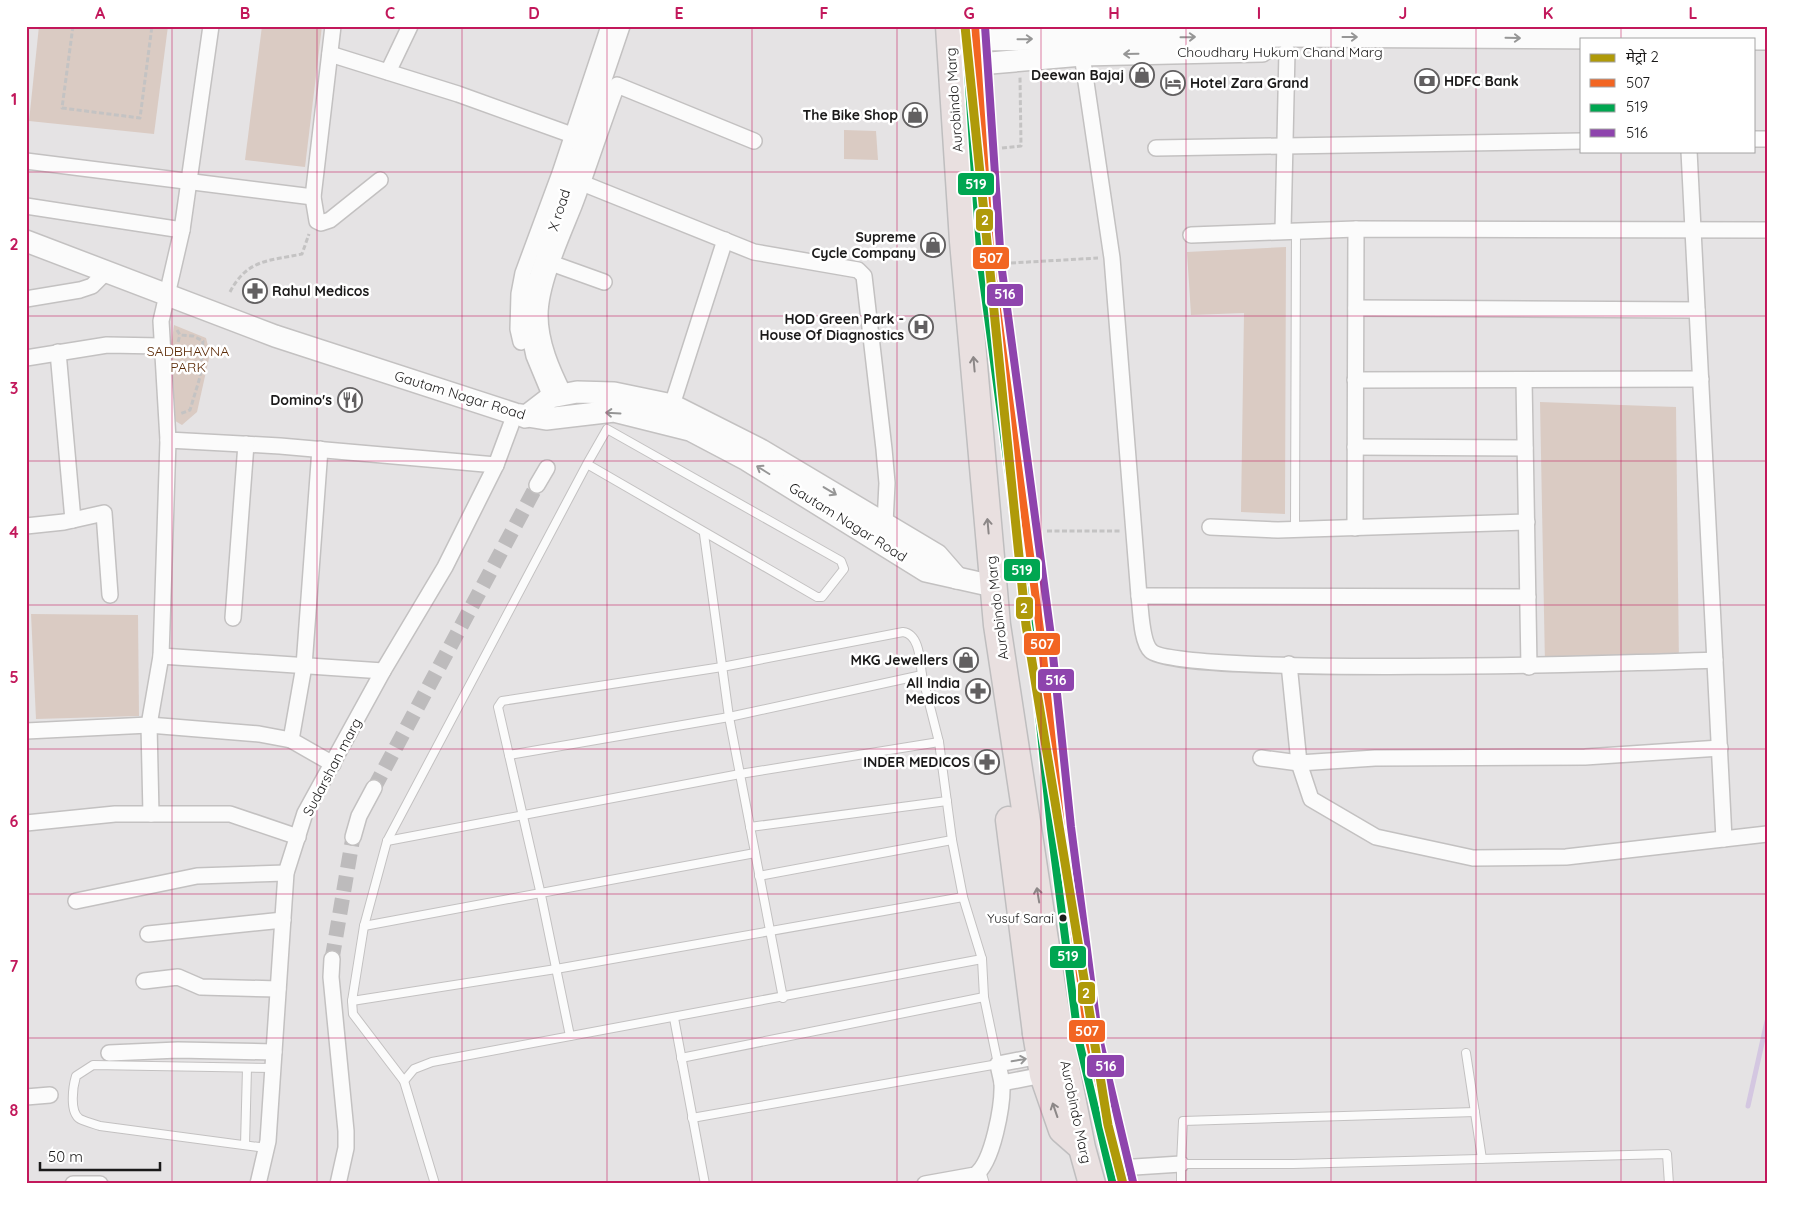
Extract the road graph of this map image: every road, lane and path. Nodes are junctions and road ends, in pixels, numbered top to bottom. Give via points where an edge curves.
1 (73, 26) edge
2 (152, 26) edge
3 (211, 26) edge
4 (333, 26) edge
5 (410, 26) edge
6 (622, 26) edge
7 (949, 26) edge
8 (603, 28) edge
9 (1431, 32) edge
10 (1683, 38) edge
11 (977, 44) edge
12 (1287, 51) junction
13 (1580, 53) edge
14 (330, 54) junction
15 (1082, 55) junction
16 (1020, 59) junction
17 (388, 72) junction
18 (572, 135) junction
19 (1580, 140) edge
20 (754, 141) dead end
21 (1285, 147) junction
22 (1156, 148) dead end
23 (984, 149) junction
24 (1689, 152) edge
25 (26, 160) edge
26 (380, 180) dead end
27 (188, 181) junction
28 (582, 183) junction
29 (314, 197) junction
30 (26, 206) edge
31 (315, 217) junction
32 (1356, 229) junction
33 (182, 230) junction
34 (1289, 230) junction
35 (1767, 230) edge
36 (1693, 231) junction
37 (1191, 235) dead end
38 (726, 240) junction
39 (26, 241) edge
40 (1112, 258) junction
41 (551, 263) junction
42 (991, 264) junction
43 (106, 272) junction
44 (604, 282) dead end
45 (230, 292) dead end
46 (166, 294) junction
47 (26, 299) edge
48 (1356, 308) junction
49 (1697, 310) junction
50 (174, 325) dead end
51 (180, 334) junction
52 (168, 348) junction
53 (58, 352) junction
54 (26, 358) edge
55 (542, 377) junction
56 (1701, 379) junction
57 (1356, 380) junction
58 (1524, 380) junction
59 (557, 395) junction
60 (672, 405) junction
61 (177, 413) dead end
62 (520, 416) junction
63 (168, 440) junction
64 (246, 444) junction
65 (1355, 447) junction
66 (1525, 448) junction
67 (320, 449) junction
68 (587, 464) junction
69 (496, 465) junction
70 (547, 468) dead end
71 (537, 485) tunnel mouth
72 (72, 520) junction
73 (1527, 522) junction
74 (885, 524) junction
75 (26, 526) edge
76 (1210, 527) dead end
77 (1355, 528) junction
78 (1295, 529) junction
79 (1134, 530) junction
80 (1027, 532) junction
81 (704, 534) junction
82 (957, 578) junction
83 (993, 586) junction
84 (110, 595) dead end
85 (1139, 596) junction
86 (1528, 597) junction
87 (233, 618) dead end
88 (1000, 641) junction
89 (161, 656) junction
90 (1715, 660) junction
91 (1289, 664) junction
92 (304, 666) junction
93 (722, 667) junction
94 (1529, 667) junction
95 (384, 671) junction
96 (922, 675) junction
97 (728, 717) junction
98 (149, 725) junction
99 (26, 731) edge
100 (291, 740) junction
101 (940, 742) junction
102 (1720, 748) junction
103 (509, 755) junction
104 (1261, 758) dead end
105 (1299, 763) junction
106 (333, 764) junction
107 (740, 774) junction
108 (374, 788) tunnel mouth
109 (947, 800) junction
110 (151, 814) junction
111 (523, 814) junction
112 (26, 823) edge
113 (750, 827) junction
114 (1767, 834) edge
115 (298, 837) junction
116 (353, 837) tunnel mouth
117 (1724, 839) junction
118 (952, 840) junction
119 (387, 841) junction
120 (755, 853) junction
121 (286, 873) junction
122 (760, 876) junction
123 (541, 894) junction
124 (963, 897) junction
125 (76, 901) dead end
126 (283, 920) junction
127 (364, 926) junction
128 (770, 930) junction
129 (148, 934) dead end
130 (332, 959) tunnel mouth
131 (982, 959) junction
132 (556, 969) junction
133 (144, 981) dead end
134 (278, 989) junction
135 (1054, 995) junction
136 (984, 997) junction
137 (783, 998) junction
138 (352, 1001) junction
139 (674, 1018) junction
140 (570, 1036) junction
141 (109, 1052) dead end
142 (1466, 1053) dead end
143 (1040, 1055) junction
144 (681, 1058) junction
145 (273, 1060) junction
146 (998, 1064) junction
147 (247, 1068) junction
148 (404, 1081) junction
149 (1002, 1083) junction
150 (50, 1094) dead end
151 (26, 1097) edge
152 (1475, 1112) junction
153 (692, 1118) junction
154 (245, 1145) junction
155 (266, 1148) junction
156 (1082, 1148) junction
157 (1482, 1159) junction
158 (1181, 1164) junction
159 (1121, 1176) edge
160 (983, 1177) edge
161 (74, 1184) edge
162 (100, 1184) edge
163 (258, 1184) edge
164 (338, 1184) edge
165 (435, 1184) edge
166 (705, 1184) edge
167 (925, 1184) edge
168 (1092, 1184) edge
169 (1181, 1184) edge
170 (1668, 1184) edge

1 - 2 path via 62,108 140,118
3 - 27 street
4 - 14 street
5 - 17 street
6 - 55 street, X road via 534,286 528,328
83 -> 7 highway, Aurobindo Marg via 963,241
8 - 18 street
9 -> 10 street, Choudhary Hukum Chand Marg
11 -> 9 street, Choudhary Hukum Chand Marg
11 - 16 street, Choudhary Hukum Chand Marg
11 - 23 highway, Aurobindo Marg
12 - 13 street, Choudhary Hukum Chand Marg
12 -> 15 street, Choudhary Hukum Chand Marg
12 - 21 street
14 - 17 street
14 - 29 street
15 - 16 street, Choudhary Hukum Chand Marg
15 - 40 street
16 - 23 path via 1021,146
17 - 18 street
18 - 55 street via 528,255 518,294 518,329 524,353
19 - 21 street
20 - 28 street via 617,84
21 - 22 street
21 - 34 street
23 - 42 highway, Aurobindo Marg
24 - 36 street
25 - 27 street
26 - 31 street via 325,223 321,224
27 - 29 street
27 - 33 street
28 - 38 street
28 - 41 street
29 - 31 street
30 - 33 street
31 - 45 path via 302,254 257,264 238,277
32 - 34 street
32 - 36 street
32 - 48 street
33 - 46 street
34 - 37 street
34 - 78 lane
35 - 36 street
36 - 49 street
38 - 60 street
38 - 74 street via 754,252 858,270 864,276 887,483
39 - 43 street, Gautam Nagar Road
40 - 42 path
40 - 79 street
41 - 44 street
41 - 59 street via 540,312 541,330
42 - 80 highway, Aurobindo Marg
43 - 46 street, Gautam Nagar Road
43 - 47 street via 92,286
46 - 52 street via 161,321
46 - 62 street, Gautam Nagar Road via 275,336
48 - 49 street
48 - 57 street
49 - 56 street
50 - 51 path
51 - 52 path
51 - 61 path via 203,342 200,377 190,410
52 - 53 street via 107,345
52 - 63 street
53 - 54 street
53 - 72 street
55 - 59 street, X road
56 - 58 street
56 - 90 street
57 - 58 street
57 - 65 street
58 - 66 street
59 - 60 street via 614,393
59 - 62 street
60 -> 74 street via 761,450
62 - 69 street, Sudarshan marg
82 -> 62 street, Gautam Nagar Road via 926,570 747,460 690,430 614,411 546,419
63 - 64 street
63 - 89 street
64 - 67 street
64 - 87 street
65 - 66 street
65 - 77 street
66 - 73 street
67 - 69 street
67 - 92 street
68 - 81 lane
68 - 81 lane via 607,429 841,561 844,569 819,597
68 - 119 lane
69 - 95 street, Sudarshan marg via 445,567
70 - 71 street
72 - 75 street
72 - 84 street via 104,514
73 - 77 street
73 - 86 street
74 - 82 street via 937,555
76 - 78 street
77 - 78 street
79 - 80 path
79 - 85 street
80 - 159 highway, Aurobindo Marg via 1088,1036
81 - 93 lane
82 - 83 street, Gautam Nagar Road
83 - 88 highway, Aurobindo Marg
85 - 86 street
85 - 91 street via 1145,641 1160,657 1202,662
86 - 94 street
135 -> 88 highway, Aurobindo Marg
88 - 143 highway via 990,684
89 - 92 street
89 - 98 street
90 - 94 street
90 - 102 street
91 - 94 street
91 - 105 street
92 - 95 street
92 - 100 street
93 - 96 lane via 908,632 915,639
93 - 97 lane
93 - 103 lane via 504,700 498,707
95 - 106 street, Sudarshan marg
96 - 97 lane
96 - 101 lane
97 - 103 lane
97 - 107 lane
98 - 99 street
98 - 100 street via 259,734
98 - 110 street
100 - 106 street
101 - 107 lane
101 - 109 lane
102 - 105 street via 1585,757 1375,758
102 - 117 street
103 - 111 lane
104 - 105 street
105 - 117 street via 1311,799 1376,837 1473,858 1566,858
106 - 115 street, Sudarshan marg via 306,813
107 - 111 lane
107 - 113 lane
108 - 116 street via 359,816
109 - 113 lane
109 - 118 lane
110 - 112 street via 115,814
110 - 115 street via 230,814
111 - 119 lane
111 - 123 lane
113 - 120 lane
114 - 117 street
115 - 121 street, Sudarshan marg
118 - 122 lane
118 - 124 lane
119 - 127 lane
120 - 122 lane
120 - 123 lane
121 - 125 street via 197,876
121 - 126 street, Sudarshan marg
122 - 128 lane
123 - 127 lane
123 - 132 lane
124 - 128 lane
124 - 131 lane
126 - 129 street
126 - 134 street, Sudarshan marg
127 - 138 lane
128 - 132 lane
128 - 137 lane
130 - 164 street via 346,1131 346,1148
131 - 136 lane
131 - 137 lane
132 - 138 lane
132 - 140 lane
133 - 134 street via 178,978 201,987
134 - 145 street, Sudarshan marg
135 - 143 highway
135 - 156 highway, Aurobindo Marg
136 - 144 lane
136 - 146 lane
137 - 139 lane
138 - 148 lane via 357,1021
139 - 140 lane
139 - 144 lane
140 - 148 lane via 432,1062 414,1069
141 - 145 street via 178,1050
142 - 152 lane
146 -> 143 street
143 - 149 street
156 -> 143 highway via 1062,1130
144 - 153 lane
145 - 147 lane
145 - 155 street, Sudarshan marg
146 - 149 street
146 - 153 lane
147 - 154 lane
147 - 154 lane via 93,1065 76,1076 74,1083 74,1111 79,1118 100,1126
148 - 165 lane
149 - 160 street
150 - 151 street
152 - 157 lane
152 - 158 lane via 1183,1121
153 - 166 lane
154 - 155 lane
155 - 163 street, Sudarshan marg
156 - 168 highway, Aurobindo Marg
157 - 158 lane
157 - 170 lane via 1667,1154
158 - 159 street
158 - 169 lane
160 - 167 street via 975,1175
161 - 162 street

